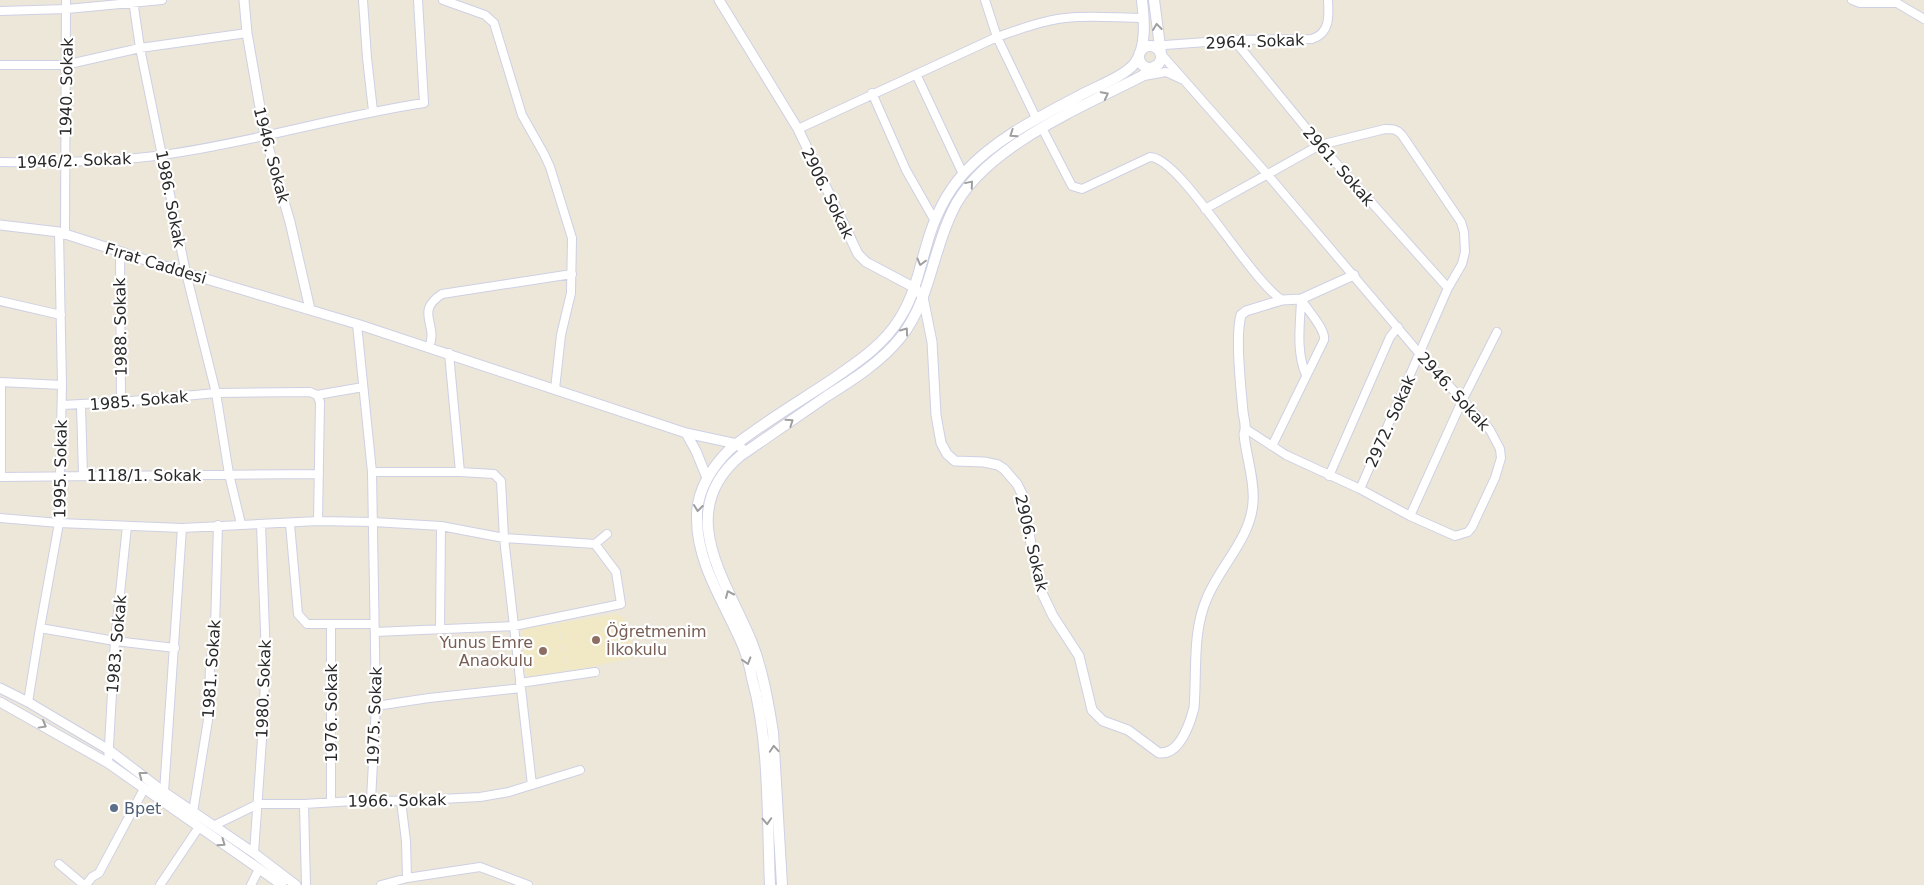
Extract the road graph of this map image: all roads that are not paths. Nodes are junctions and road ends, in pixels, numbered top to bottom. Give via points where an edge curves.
1 (38, 0) edge
2 (162, 0) edge
3 (244, 0) edge
4 (363, 0) edge
5 (418, 0) edge
6 (443, 0) edge
7 (719, 0) edge
8 (986, 0) edge
9 (1142, 0) edge
10 (1154, 0) edge
11 (1328, 0) edge
12 (1852, 0) edge
13 (134, 1) edge
14 (67, 4) edge
15 (40, 10) junction
16 (0, 11) edge
17 (1144, 18) junction
18 (1924, 19) edge
19 (246, 33) junction
20 (997, 37) junction
21 (1234, 40) junction
22 (140, 48) junction
23 (1157, 48) junction
24 (1141, 52) junction
25 (0, 65) edge
26 (65, 65) junction
27 (1155, 66) junction
28 (1166, 72) junction
29 (916, 74) junction
30 (1142, 76) junction
31 (1183, 80) junction
32 (872, 93) junction
33 (373, 111) junction
34 (1036, 118) junction
35 (1042, 128) junction
36 (798, 129) junction
37 (265, 136) junction
38 (1320, 145) junction
39 (163, 155) junction
40 (0, 162) edge
41 (65, 163) junction
42 (963, 174) junction
43 (1268, 174) junction
44 (1205, 209) junction
45 (935, 221) junction
46 (0, 225) edge
47 (62, 234) junction
48 (120, 252) junction
49 (186, 273) junction
50 (572, 274) junction
51 (1354, 275) junction
52 (914, 288) junction
53 (1448, 288) junction
54 (924, 297) junction
55 (1301, 299) junction
56 (1282, 300) junction
57 (0, 301) edge
58 (310, 309) junction
59 (60, 315) junction
60 (357, 324) junction
61 (1398, 327) junction
62 (1497, 332) dead end
63 (429, 347) junction
64 (448, 353) junction
65 (1419, 353) junction
66 (1306, 375) junction
67 (0, 382) edge
68 (62, 385) junction
69 (363, 387) junction
70 (555, 389) junction
71 (216, 393) junction
72 (317, 395) junction
73 (1462, 400) junction
74 (121, 402) junction
75 (62, 405) junction
76 (81, 405) junction
77 (1246, 429) junction
78 (686, 433) junction
79 (740, 442) junction
80 (1272, 446) junction
81 (748, 451) junction
82 (372, 472) junction
83 (460, 472) junction
84 (229, 474) junction
85 (319, 474) junction
86 (60, 475) junction
87 (82, 475) junction
88 (1330, 476) junction
89 (0, 477) edge
90 (707, 478) junction
91 (1360, 489) junction
92 (1410, 516) junction
93 (0, 518) edge
94 (318, 521) junction
95 (372, 522) junction
96 (59, 523) junction
97 (241, 524) junction
98 (290, 524) junction
99 (218, 525) junction
100 (261, 525) junction
101 (128, 526) junction
102 (440, 526) junction
103 (182, 528) junction
104 (607, 534) dead end
105 (504, 538) junction
106 (595, 544) junction
107 (331, 624) junction
108 (514, 626) junction
109 (40, 628) junction
110 (375, 628) junction
111 (440, 629) junction
112 (115, 641) junction
113 (175, 648) junction
114 (595, 672) dead end
115 (520, 686) junction
116 (0, 688) edge
117 (0, 702) edge
118 (28, 702) junction
119 (376, 706) junction
120 (109, 750) junction
121 (108, 763) junction
122 (580, 770) dead end
123 (532, 785) junction
124 (144, 789) junction
125 (164, 792) junction
126 (371, 800) junction
127 (401, 801) junction
128 (331, 802) junction
129 (258, 804) junction
130 (304, 804) junction
131 (193, 812) junction
132 (215, 825) junction
133 (199, 827) junction
134 (254, 853) junction
135 (59, 864) dead end
136 (259, 868) junction
137 (408, 878) junction
138 (85, 885) edge
139 (160, 885) edge
140 (251, 885) edge
141 (282, 885) edge
142 (296, 885) edge
143 (306, 885) edge
144 (381, 885) edge
145 (528, 885) edge
146 (770, 885) edge
147 (782, 885) edge

1 - 15 street
2 - 13 street
3 - 19 street, 1946. Sokak
4 - 33 street
5 - 33 street, 1946/2. Sokak via 424,103
6 - 50 street via 485,15 495,26 522,115 544,154 569,224 573,246
7 - 36 street, 2906. Sokak
8 - 20 street
9 - 17 main road
23 -> 10 main road
11 - 21 street, 2964. Sokak via 1328,27 1317,37
12 - 18 street via 1898,3
13 - 14 street
13 - 22 street, 1986. Sokak
14 - 15 street
14 - 26 street, 1940. Sokak
15 - 16 street
17 - 20 street via 1066,18 1033,24
17 - 24 main road
19 - 22 street
19 - 37 street, 1946. Sokak
20 - 29 street
20 - 34 street
21 - 23 street, 2964. Sokak
21 - 38 street, 2961. Sokak
22 - 26 street
22 - 39 street, 1986. Sokak
23 - 24 main road via 1145,48
23 - 27 main road via 1160,61
23 - 31 street, 2946. Sokak
24 - 27 main road via 1142,63 1148,67
24 - 34 main road via 1134,63 1121,73
25 - 26 street
26 - 41 street, 1940. Sokak
27 - 28 street
27 - 30 main road
28 - 30 street
28 - 31 street
29 - 32 street
29 - 42 street
35 -> 30 main road
31 - 43 street, 2946. Sokak
32 - 36 street
32 - 45 street via 906,170
33 - 37 street, 1946/2. Sokak
34 -> 42 main road
35 - 44 street via 1074,187 1082,189 1145,158 1155,157 1164,162
54 -> 35 main road via 944,230 962,195 984,170
36 - 52 street, 2906. Sokak via 858,254 866,262
37 - 39 street, 1946/2. Sokak
37 - 58 street, 1946. Sokak via 290,222
38 - 43 street
38 - 53 street, 2961. Sokak
38 - 53 street, 2972. Sokak via 1385,129 1398,130 1461,222 1464,258
39 - 41 street, 1946/2. Sokak
39 - 49 street, 1986. Sokak
40 - 41 street, 1946/2. Sokak
41 - 47 street, 1940. Sokak
42 - 45 main road via 948,194
43 - 44 street
43 - 51 street, 2946. Sokak
44 - 56 street via 1261,280
45 -> 52 main road
46 - 47 street, Fırat Caddesi
47 - 48 street, Fırat Caddesi
47 - 59 street, 1995. Sokak
48 - 49 street, Fırat Caddesi
48 - 74 street, 1988. Sokak
49 - 58 street, Fırat Caddesi
49 - 71 street, 1986. Sokak
50 - 63 street via 442,294 428,308 433,338
50 - 70 street
51 - 55 street, 2906. Sokak
51 - 61 street, 2946. Sokak
52 - 54 street, 2906. Sokak
52 - 79 main road via 895,325 864,358
53 - 65 street, 2972. Sokak
54 - 77 street, 2906. Sokak via 932,342 939,438 944,451 958,462 998,465 1018,484 1024,498 1042,593 1079,656 1092,710 1103,721 1128,730 1159,753 1175,748 1192,717 1196,648 1204,606 1213,584 1246,529 1253,504
81 -> 54 main road via 872,366 901,336
55 - 56 street, 2906. Sokak
55 - 66 street via 1300,347
55 - 66 street via 1325,334
56 - 77 street, 2906. Sokak via 1241,315
57 - 59 street
58 - 60 street, Fırat Caddesi
59 - 68 street, 1995. Sokak
60 - 63 street, Fırat Caddesi
60 - 69 street, 1975. Sokak
61 - 65 street, 2946. Sokak
61 - 88 street via 1390,337
62 - 73 street
63 - 64 street, Fırat Caddesi
64 - 70 street, Fırat Caddesi
64 - 83 street
65 - 73 street, 2946. Sokak
65 - 91 street, 2972. Sokak
66 - 80 street
67 - 68 street
67 - 89 street
68 - 75 street, 1995. Sokak
69 - 72 street, 1985. Sokak
69 - 82 street, 1975. Sokak
70 - 78 street, Fırat Caddesi
71 - 72 street, 1985. Sokak via 310,392
71 - 74 street, 1985. Sokak
71 - 84 street, 1986. Sokak
72 - 85 street via 320,402
73 - 92 street
73 - 92 street, 2946. Sokak via 1496,439 1501,458 1495,478 1472,527 1462,535 1448,534
74 - 76 street, 1985. Sokak
75 - 76 street, 1985. Sokak
75 - 86 street, 1995. Sokak
76 - 87 street
77 - 80 street, 2946. Sokak
78 - 79 street, Fırat Caddesi
78 - 90 street
79 - 81 street
79 - 90 main road via 722,457
80 - 88 street, 2946. Sokak
147 -> 81 main road via 773,732 767,698 754,648 711,551 707,529 709,507 716,486 728,467
82 - 83 street
82 - 95 street, 1975. Sokak
83 - 105 street via 494,474 501,481
84 - 85 street, 1118/1. Sokak
84 - 87 street, 1118/1. Sokak
84 - 97 street, 1986. Sokak
85 - 94 street
86 - 87 street, 1118/1. Sokak
86 - 89 street, 1118/1. Sokak
86 - 96 street, 1995. Sokak
88 - 91 street, 2946. Sokak
90 -> 146 main road via 697,506 698,536 709,573 743,646 758,700 763,732
91 - 92 street, 2946. Sokak
93 - 96 street
94 - 95 street
94 - 98 street
95 - 102 street
95 - 110 street, 1975. Sokak
96 - 101 street
96 - 109 street, 1995. Sokak
97 - 99 street
97 - 100 street
98 - 100 street
98 - 107 street via 298,614 307,624
99 - 103 street
99 - 131 street, 1981. Sokak via 208,720
100 - 129 street, 1980. Sokak via 266,658
101 - 103 street
101 - 112 street, 1983. Sokak
102 - 105 street
102 - 111 street
103 - 113 street
104 - 106 street
105 - 106 street
105 - 108 street
106 - 108 street via 616,572 621,604
107 - 110 street
107 - 128 street, 1976. Sokak
108 - 111 street
108 - 115 street
109 - 112 street
109 - 118 street, 1995. Sokak
110 - 111 street
110 - 119 street, 1975. Sokak
112 - 113 street
112 - 120 street, 1983. Sokak
113 - 125 street
114 - 115 street
115 - 119 street
115 - 123 street
116 - 118 street
117 -> 121 street
118 - 120 street
119 - 126 street, 1975. Sokak
120 - 121 street, 1983. Sokak
125 -> 120 street
121 - 124 street
122 - 123 street, 1966. Sokak
123 - 127 street, 1966. Sokak via 480,797
124 - 133 street
124 - 138 street via 99,873
125 - 131 street
126 - 127 street, 1966. Sokak
126 - 128 street, 1966. Sokak
127 - 137 street
128 - 130 street, 1966. Sokak
129 - 130 street, 1966. Sokak
129 - 132 street, 1966. Sokak
129 - 134 street, 1980. Sokak
130 - 143 street
131 - 132 street
132 - 134 street
133 -> 136 street
133 - 139 street
134 - 142 street
135 - 138 street
136 - 140 street
136 - 141 street
137 - 144 street
137 - 145 street via 480,867

